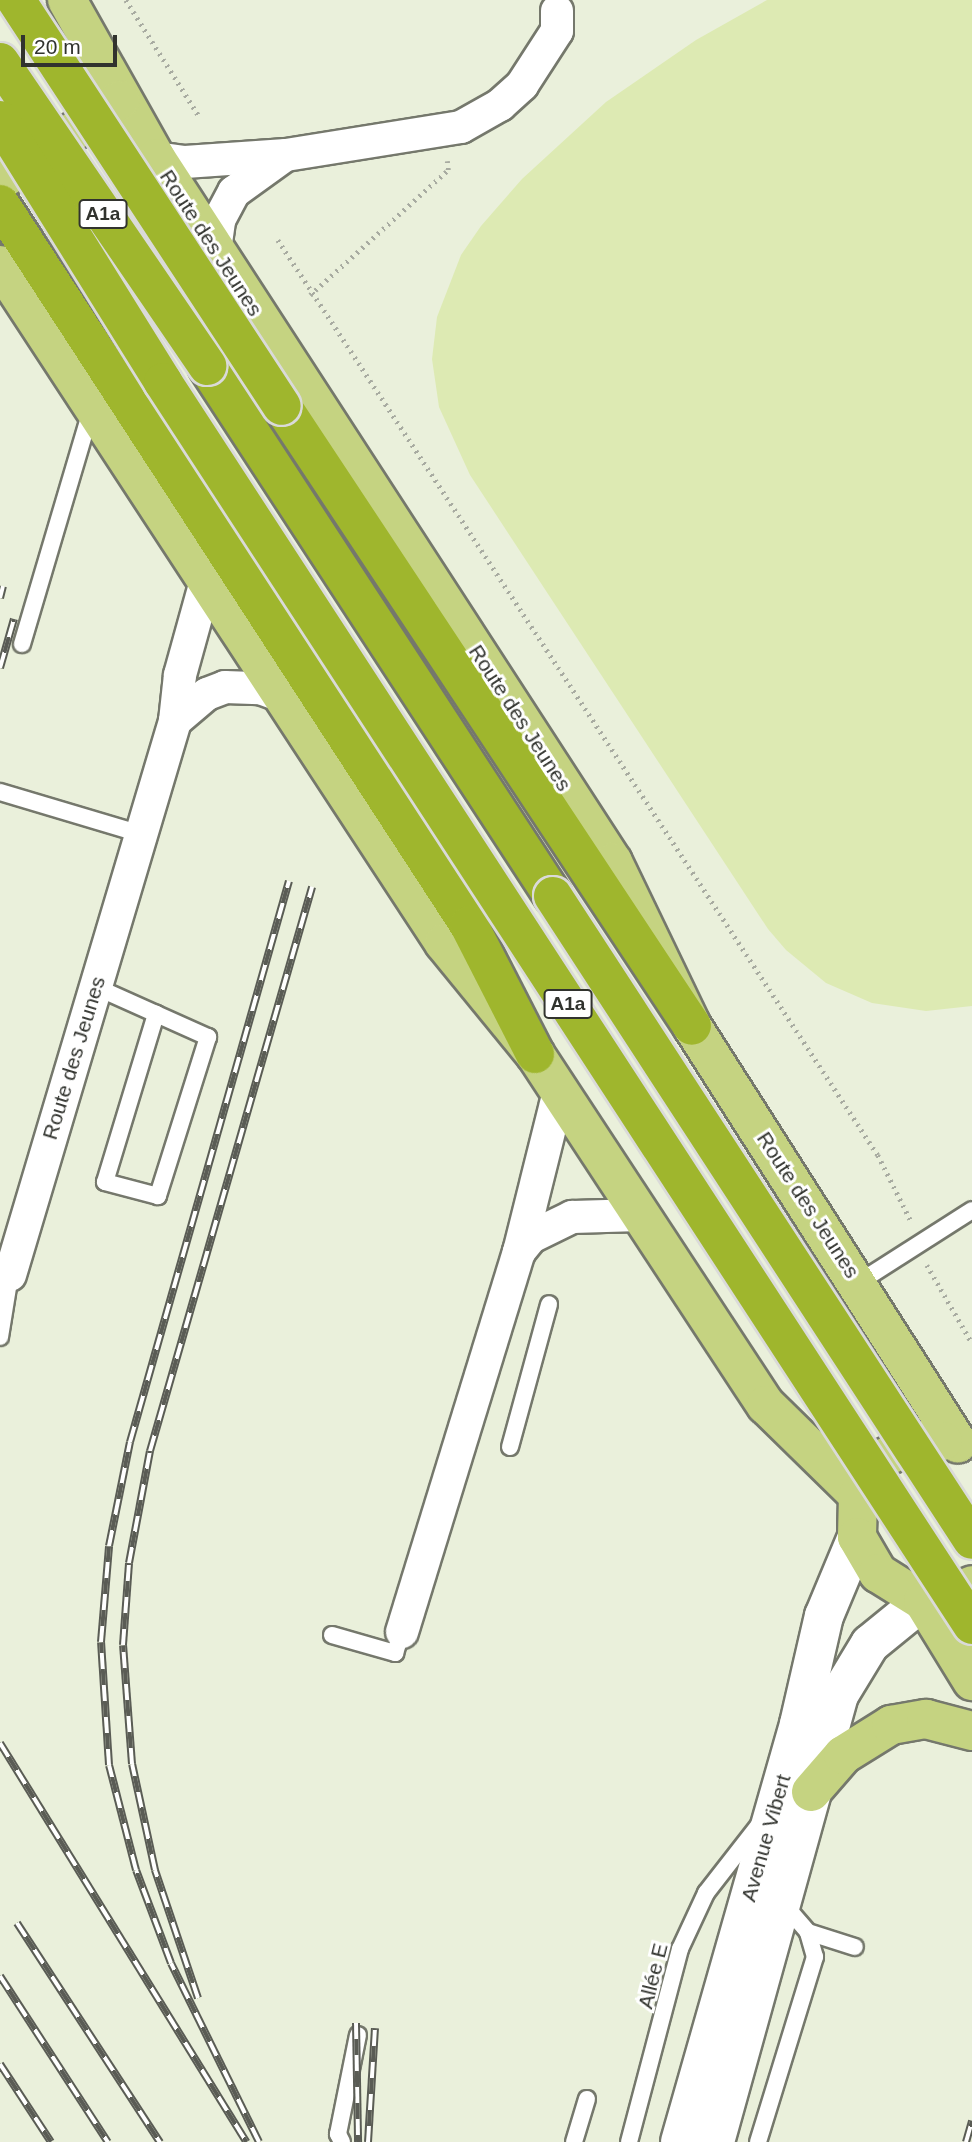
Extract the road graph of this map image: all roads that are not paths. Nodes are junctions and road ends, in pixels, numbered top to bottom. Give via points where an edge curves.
1 (16, 0) edge
2 (67, 0) edge
3 (555, 4) edge
4 (0, 62) edge
5 (120, 100) junction
6 (0, 120) edge
7 (286, 155) junction
8 (156, 158) junction
9 (0, 181) edge
10 (0, 204) edge
11 (215, 250) junction
12 (0, 265) edge
13 (13, 300) edge
14 (92, 405) junction
15 (206, 581) junction
16 (22, 644) dead end
17 (282, 696) junction
18 (175, 721) junction
19 (0, 792) edge
20 (141, 834) junction
21 (96, 987) junction
22 (156, 1014) junction
23 (692, 1026) junction
24 (535, 1054) junction
25 (559, 1091) junction
26 (972, 1210) edge
27 (640, 1215) junction
28 (519, 1252) junction
29 (5, 1279) edge
30 (858, 1283) junction
31 (549, 1304) dead end
32 (0, 1337) edge
33 (510, 1447) dead end
34 (965, 1448) edge
35 (858, 1495) junction
36 (857, 1537) junction
37 (972, 1540) edge
38 (972, 1585) edge
39 (923, 1601) junction
40 (972, 1625) edge
41 (402, 1632) joint
42 (332, 1635) dead end
43 (972, 1681) edge
44 (972, 1731) edge
45 (794, 1798) junction
46 (782, 1902) junction
47 (808, 1932) junction
48 (855, 1947) dead end
49 (358, 2035) dead end
50 (587, 2099) dead end
51 (342, 2142) edge
52 (574, 2142) edge
53 (629, 2142) edge
54 (680, 2142) edge
55 (715, 2142) edge
56 (758, 2142) edge

1 - 23 highway, bridge
2 - 5 main road, Route des Jeunes
3 - 7 street via 557,31 522,85 479,118 443,130
4 - 37 highway, A1a, bridge via 207,366
5 - 8 main road, Route des Jeunes
5 - 9 main road
6 - 40 highway, A1a, bridge via 171,394
7 - 8 street via 185,162
7 - 11 street via 234,192 219,220
8 - 11 main road, Route des Jeunes
10 - 24 highway via 469,925
11 - 23 main road, Route des Jeunes via 613,862
12 - 13 main road
13 - 14 main road
14 - 15 main road
14 - 16 lane
15 - 17 main road
15 - 18 street, Route des Jeunes via 180,675
17 - 18 street via 260,688 225,687 207,694
17 - 24 main road via 443,943
18 - 20 street, Route des Jeunes
19 - 20 lane
20 - 21 street, Route des Jeunes
21 - 22 lane
21 - 29 street, Route des Jeunes
22 - 22 lane via 208,1037 158,1196 105,1182
23 - 30 main road, Route des Jeunes
24 - 25 main road
25 - 27 main road
25 - 28 street
26 - 30 lane
27 - 28 street via 572,1217 531,1237
27 - 35 main road via 765,1405
28 - 41 street
29 - 32 lane
30 - 34 main road, Route des Jeunes
31 - 33 lane
34 - 35 main road via 917,1441 898,1448 874,1468
35 - 36 main road
36 - 39 main road via 877,1573
36 - 45 main road, Avenue Vibert via 824,1616
38 - 39 main road via 939,1600
39 - 43 main road
39 - 45 main road, Avenue Vibert via 870,1644 854,1666
41 - 42 lane via 395,1653
44 - 45 main road via 926,1719 891,1726 842,1755
45 - 46 main road, Avenue Vibert
45 - 53 lane, Allée E via 706,1893 680,1949
45 - 54 main road, Avenue Vibert
46 - 47 lane
46 - 55 main road, Avenue Vibert
47 - 48 lane
47 - 56 lane via 815,1957
49 - 51 lane via 338,2134
50 - 52 lane

